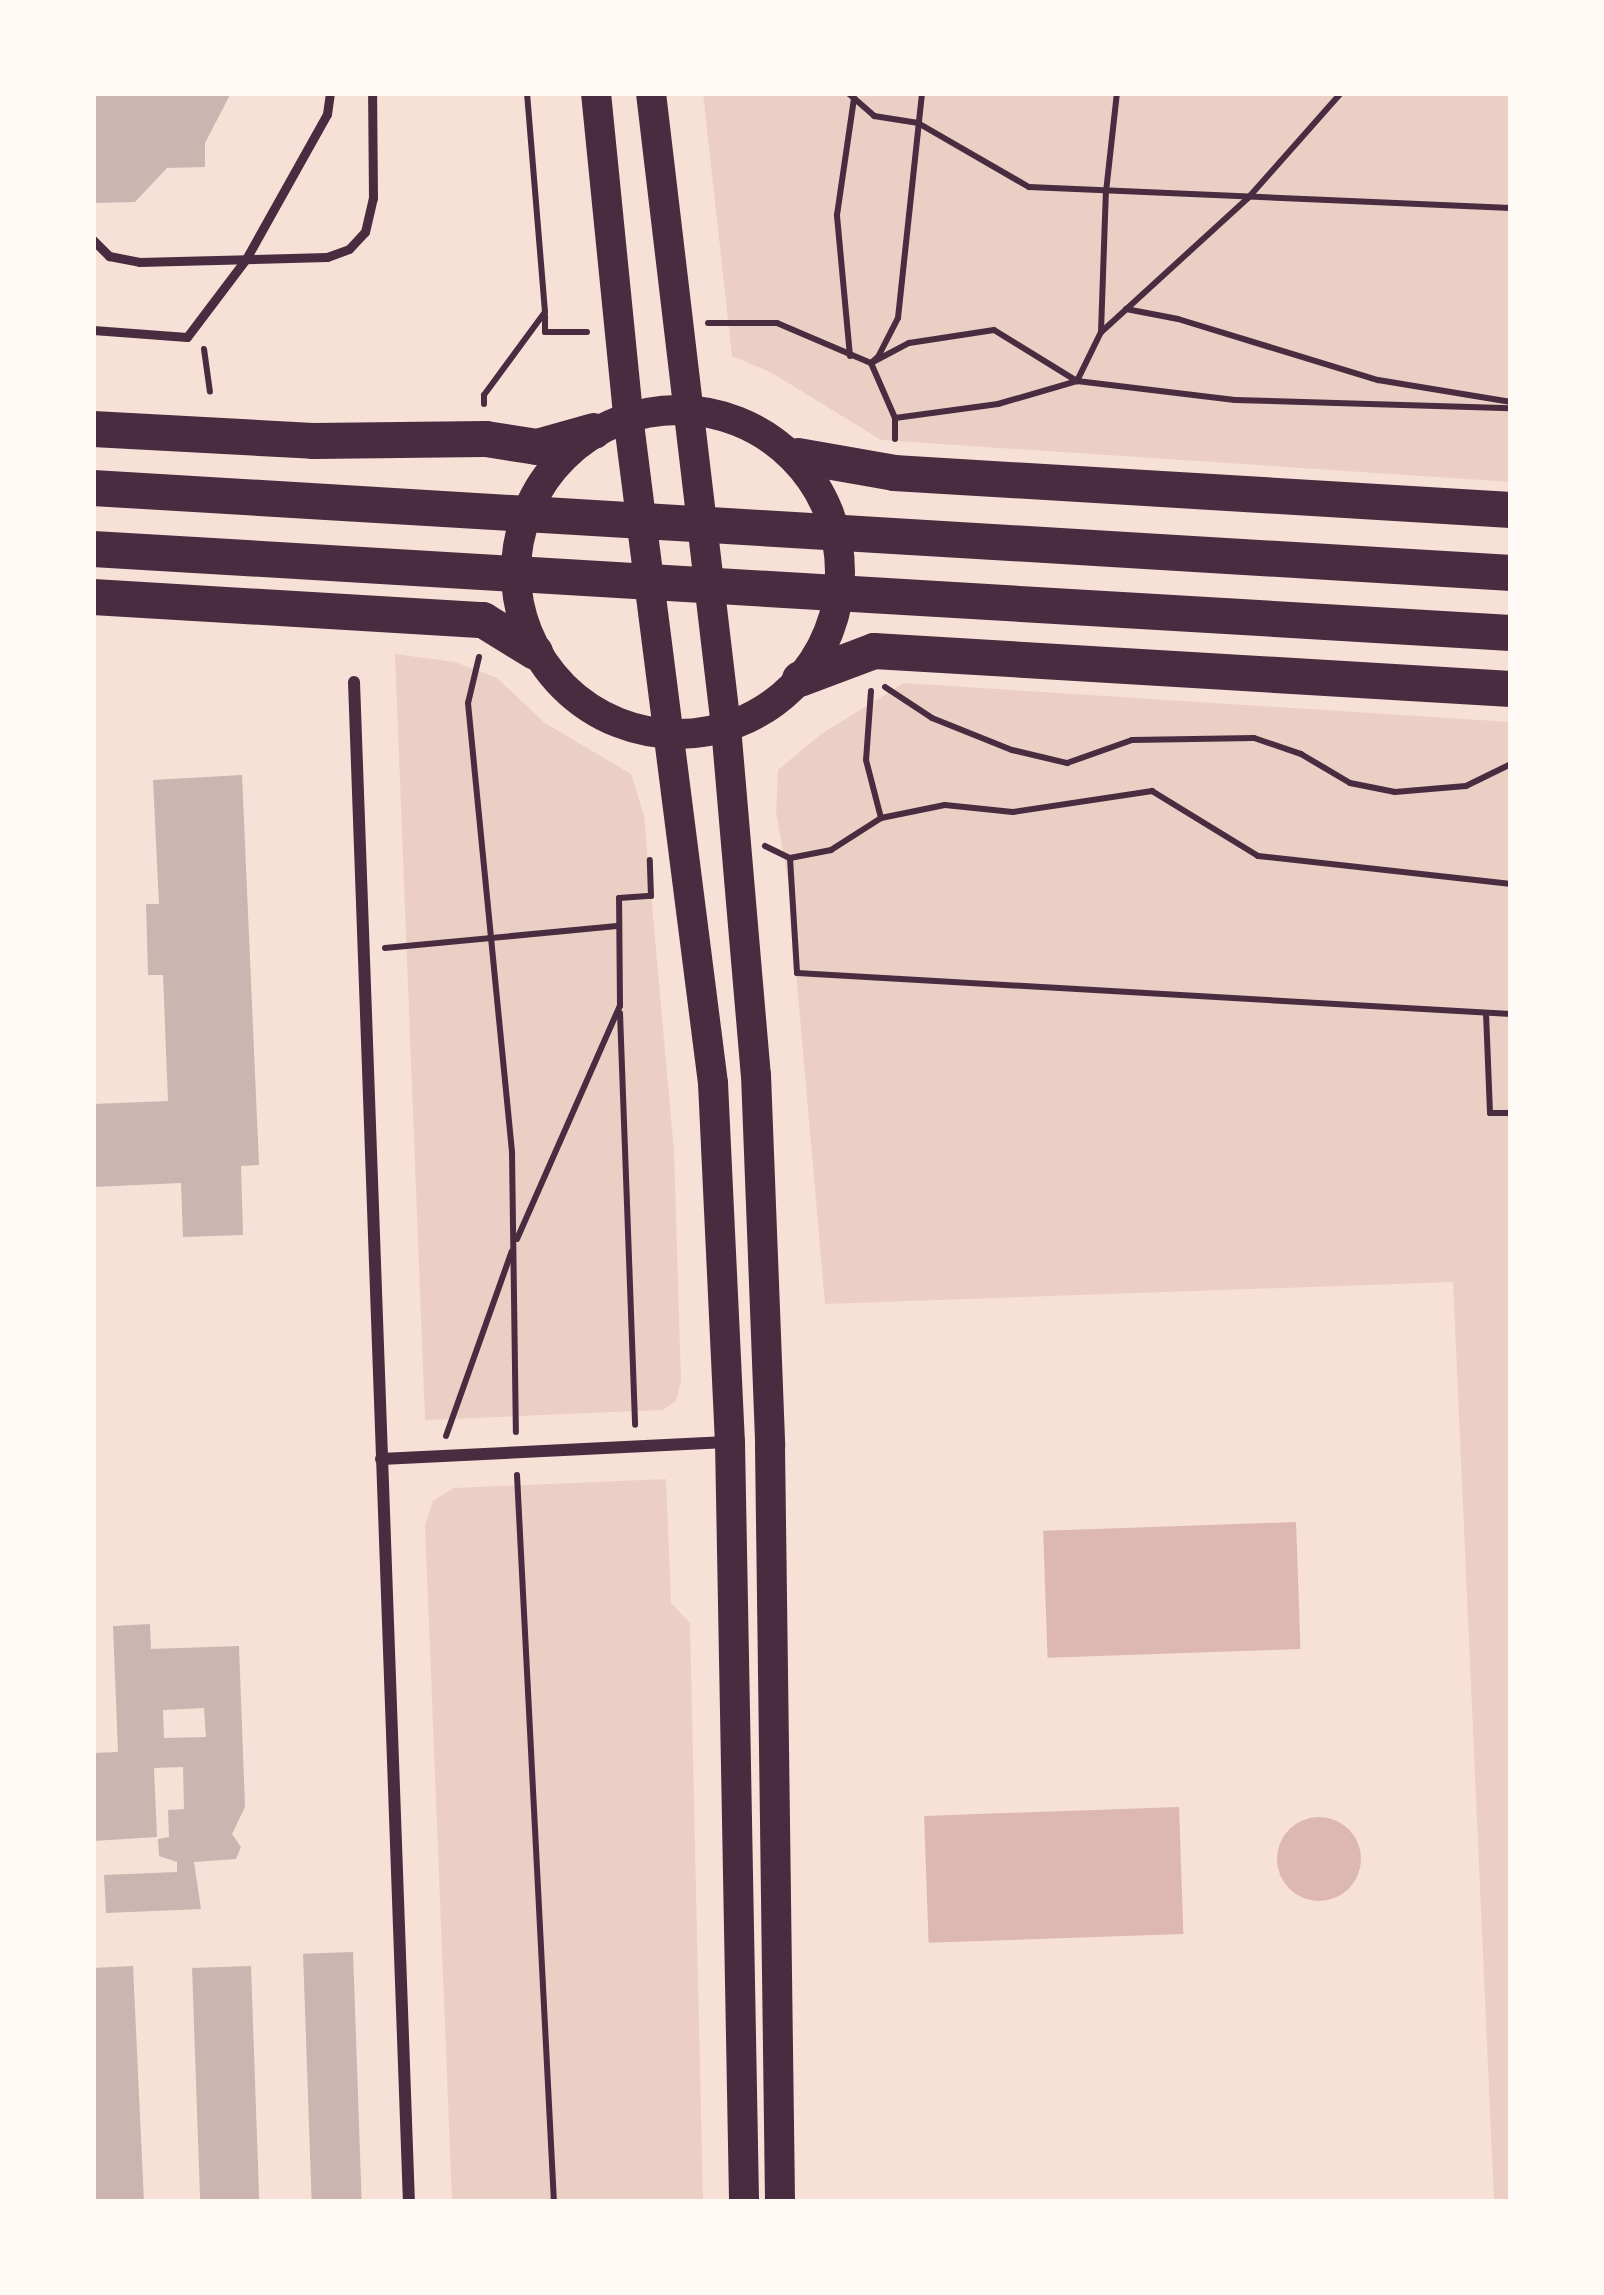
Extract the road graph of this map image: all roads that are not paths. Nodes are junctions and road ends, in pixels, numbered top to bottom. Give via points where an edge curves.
1 (330, 93) edge
2 (372, 93) edge
3 (596, 93) edge
4 (651, 93) edge
5 (93, 240) edge
6 (246, 259) junction
7 (93, 330) edge
8 (688, 409) junction
9 (611, 423) junction
10 (93, 429) edge
11 (798, 456) junction
12 (93, 488) edge
13 (1511, 510) edge
14 (93, 549) edge
15 (1511, 573) edge
16 (93, 597) edge
17 (1511, 632) edge
18 (536, 652) junction
19 (800, 679) junction
20 (355, 682) dead end
21 (1511, 689) edge
22 (726, 728) junction
23 (671, 735) junction
24 (730, 1442) junction
25 (381, 1459) junction
26 (409, 2202) edge
27 (744, 2202) edge
28 (780, 2202) edge

1 - 6 lane via 327,114
2 - 6 lane via 373,198 365,232 327,256
3 - 9 main road
4 - 8 main road
5 - 6 lane via 110,256 139,262
6 - 7 lane via 188,337
8 - 9 main road
8 - 11 main road via 762,430
8 - 22 main road
9 - 10 highway via 537,447
9 - 18 main road via 552,467 526,512 514,571 519,613
9 - 23 main road
11 - 13 highway via 894,473
11 - 19 main road via 830,514 840,586 826,636
12 - 15 highway
14 - 17 highway
16 - 18 highway via 484,620
18 - 23 main road via 554,679 604,718
19 - 21 highway via 874,651
19 - 22 main road
20 - 25 street
22 - 23 main road
22 - 28 main road via 764,1256
23 - 24 main road via 713,1083
24 - 25 street
24 - 27 main road
25 - 26 street

